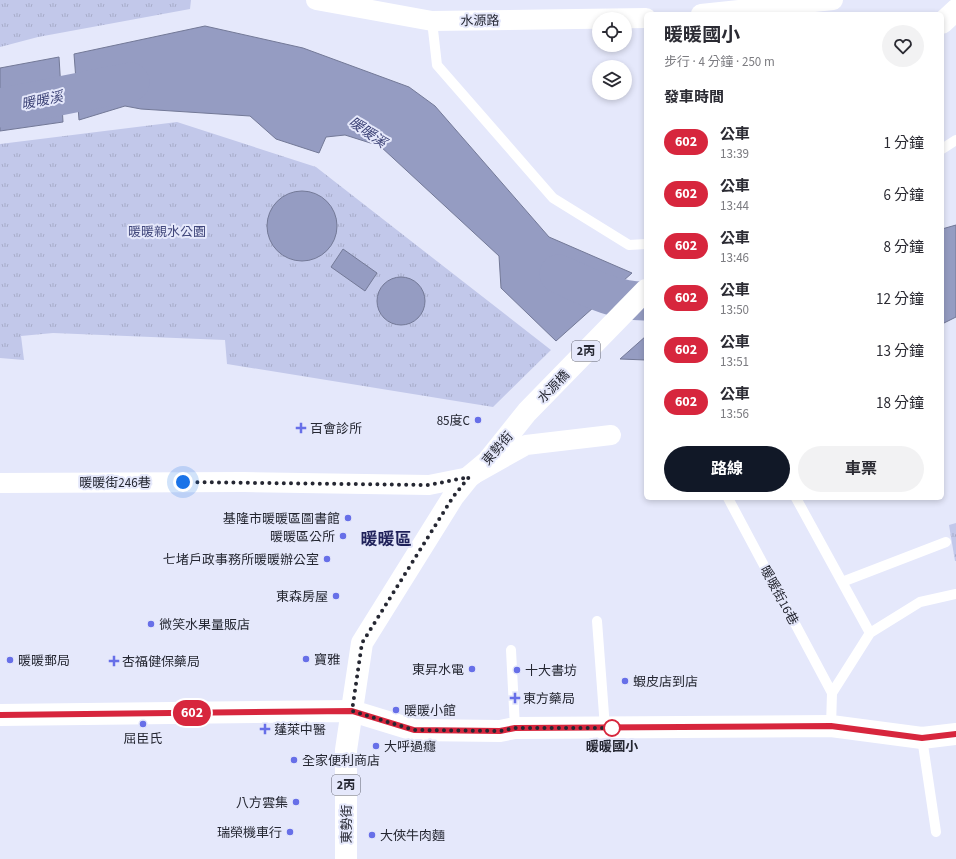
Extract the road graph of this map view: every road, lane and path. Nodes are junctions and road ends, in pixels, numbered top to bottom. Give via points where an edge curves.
1 (316, 0) edge
2 (833, 0) edge
3 (956, 10) edge
4 (720, 12) edge
5 (644, 18) edge
6 (432, 21) junction
7 (944, 21) edge
8 (956, 140) edge
9 (944, 148) edge
10 (644, 244) edge
11 (644, 292) edge
12 (527, 412) joint
13 (611, 435) dead end
14 (469, 477) junction
15 (0, 482) edge
16 (729, 500) edge
17 (797, 500) edge
18 (946, 542) dead end
19 (842, 582) junction
20 (956, 594) edge
21 (596, 621) dead end
22 (870, 633) junction
23 (511, 650) dead end
24 (832, 693) junction
25 (352, 711) junction
26 (0, 715) edge
27 (831, 726) junction
28 (515, 728) junction
29 (605, 728) junction
30 (956, 734) edge
31 (922, 738) junction
32 (936, 832) dead end
33 (346, 859) edge

1 - 6 street, 水源路
2 - 4 street
3 - 7 street
5 - 6 street, 水源路
6 - 10 lane via 437,66 552,198 629,245
8 - 9 lane
11 - 12 street, 水源橋 / 2丙
12 - 14 street, 東勢街 / 2丙 via 487,462
13 - 14 street, 暖暖街246巷 via 526,445
14 - 15 street, 暖暖街246巷 via 429,485
14 - 25 street, 東勢街 / 2丙 via 453,497 362,643
16 - 24 lane, 暖暖街16巷
17 - 19 lane
18 - 19 lane
19 - 22 lane
20 - 22 lane via 920,602
21 - 29 lane
22 - 24 lane
23 - 28 lane
24 - 27 lane, 暖暖街16巷
25 - 26 street
25 - 28 street via 414,730 500,731
25 - 33 street, 東勢街 / 2丙 via 346,750
27 - 29 street
27 - 31 street
28 - 29 street
30 - 31 street
31 - 32 lane

